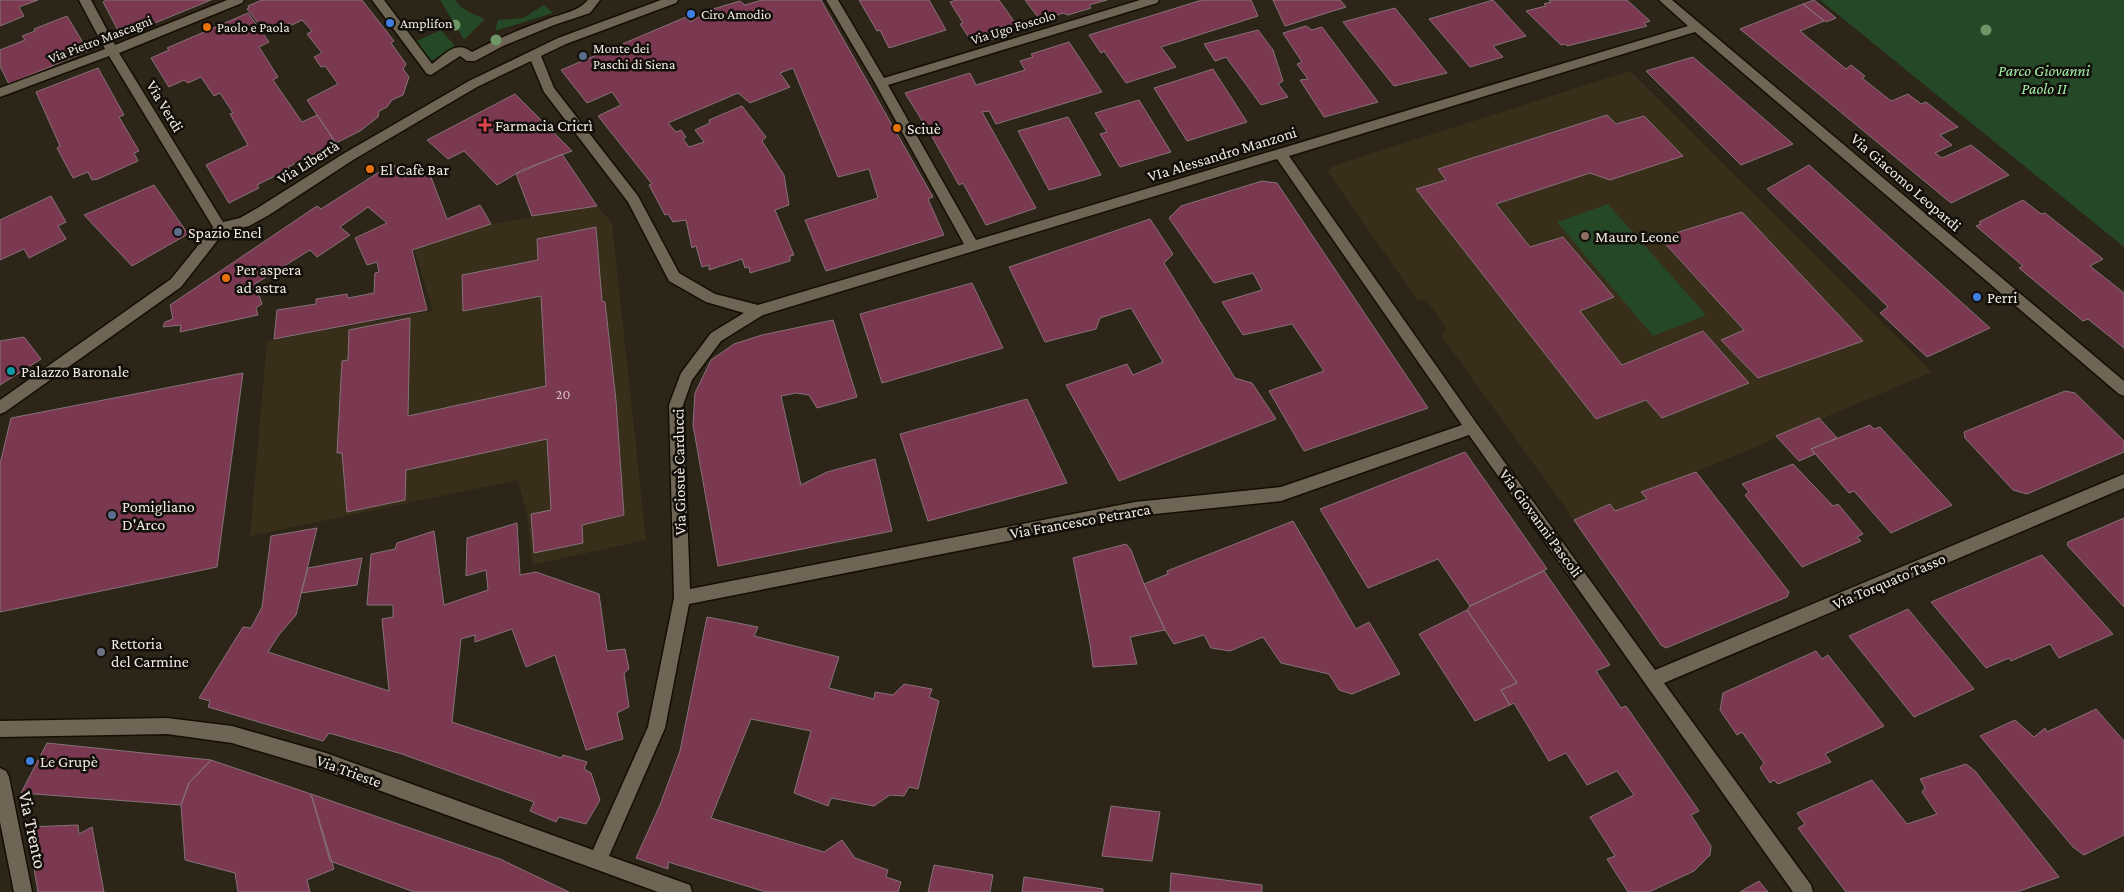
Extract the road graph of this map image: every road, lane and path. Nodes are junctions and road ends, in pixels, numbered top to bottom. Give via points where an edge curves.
1 (85, 0) edge
2 (238, 0) edge
3 (378, 0) edge
4 (594, 0) edge
5 (672, 0) edge
6 (832, 0) edge
7 (1153, 0) edge
8 (1665, 0) edge
9 (1696, 28) junction
10 (112, 51) junction
11 (534, 53) junction
12 (881, 83) junction
13 (0, 93) edge
14 (1280, 153) junction
15 (220, 228) junction
16 (972, 246) junction
17 (758, 311) junction
18 (2124, 390) edge
19 (0, 408) edge
20 (1472, 428) junction
21 (2124, 481) edge
22 (682, 598) junction
23 (1653, 679) junction
24 (0, 728) edge
25 (0, 777) edge
26 (598, 860) junction
27 (24, 892) edge
28 (683, 892) edge
29 (1804, 892) edge

1 - 10 street, Via Verdi
2 - 10 street, Via Pietro Mascagni
3 - 4 street via 431,71 460,50 471,58 499,43 586,10
5 - 11 street, Via Libertà
6 - 12 street
7 - 12 street, Via Ugo Foscolo
8 - 9 street, Via Giacomo Leopardi
9 - 14 street, VIa Alessandro Manzoni
9 - 18 street, Via Giacomo Leopardi
10 - 13 street, Via Pietro Mascagni
10 - 15 street, Via Verdi
11 - 15 street, Via Libertà via 399,127 264,211 244,222
11 - 17 street via 548,89 633,199 674,277 711,298
12 - 16 street
14 - 16 street, VIa Alessandro Manzoni
14 - 20 street, Via Giovanni Pascoli
15 - 19 street via 176,283
16 - 17 street, VIa Alessandro Manzoni
17 - 22 street, Via Giosuè Carducci via 716,337 686,377 676,405
20 - 22 street, Via Francesco Petrarca via 1281,494 1135,508
20 - 23 street, Via Giovanni Pascoli
21 - 23 street, Via Torquato Tasso
22 - 26 street, Via Giosuè Carducci via 656,728
23 - 29 street, Via Giovanni Pascoli
24 - 26 street, Via Trieste via 167,726 193,728 277,746
25 - 27 street, Via Trento
26 - 28 street, Via Trieste

